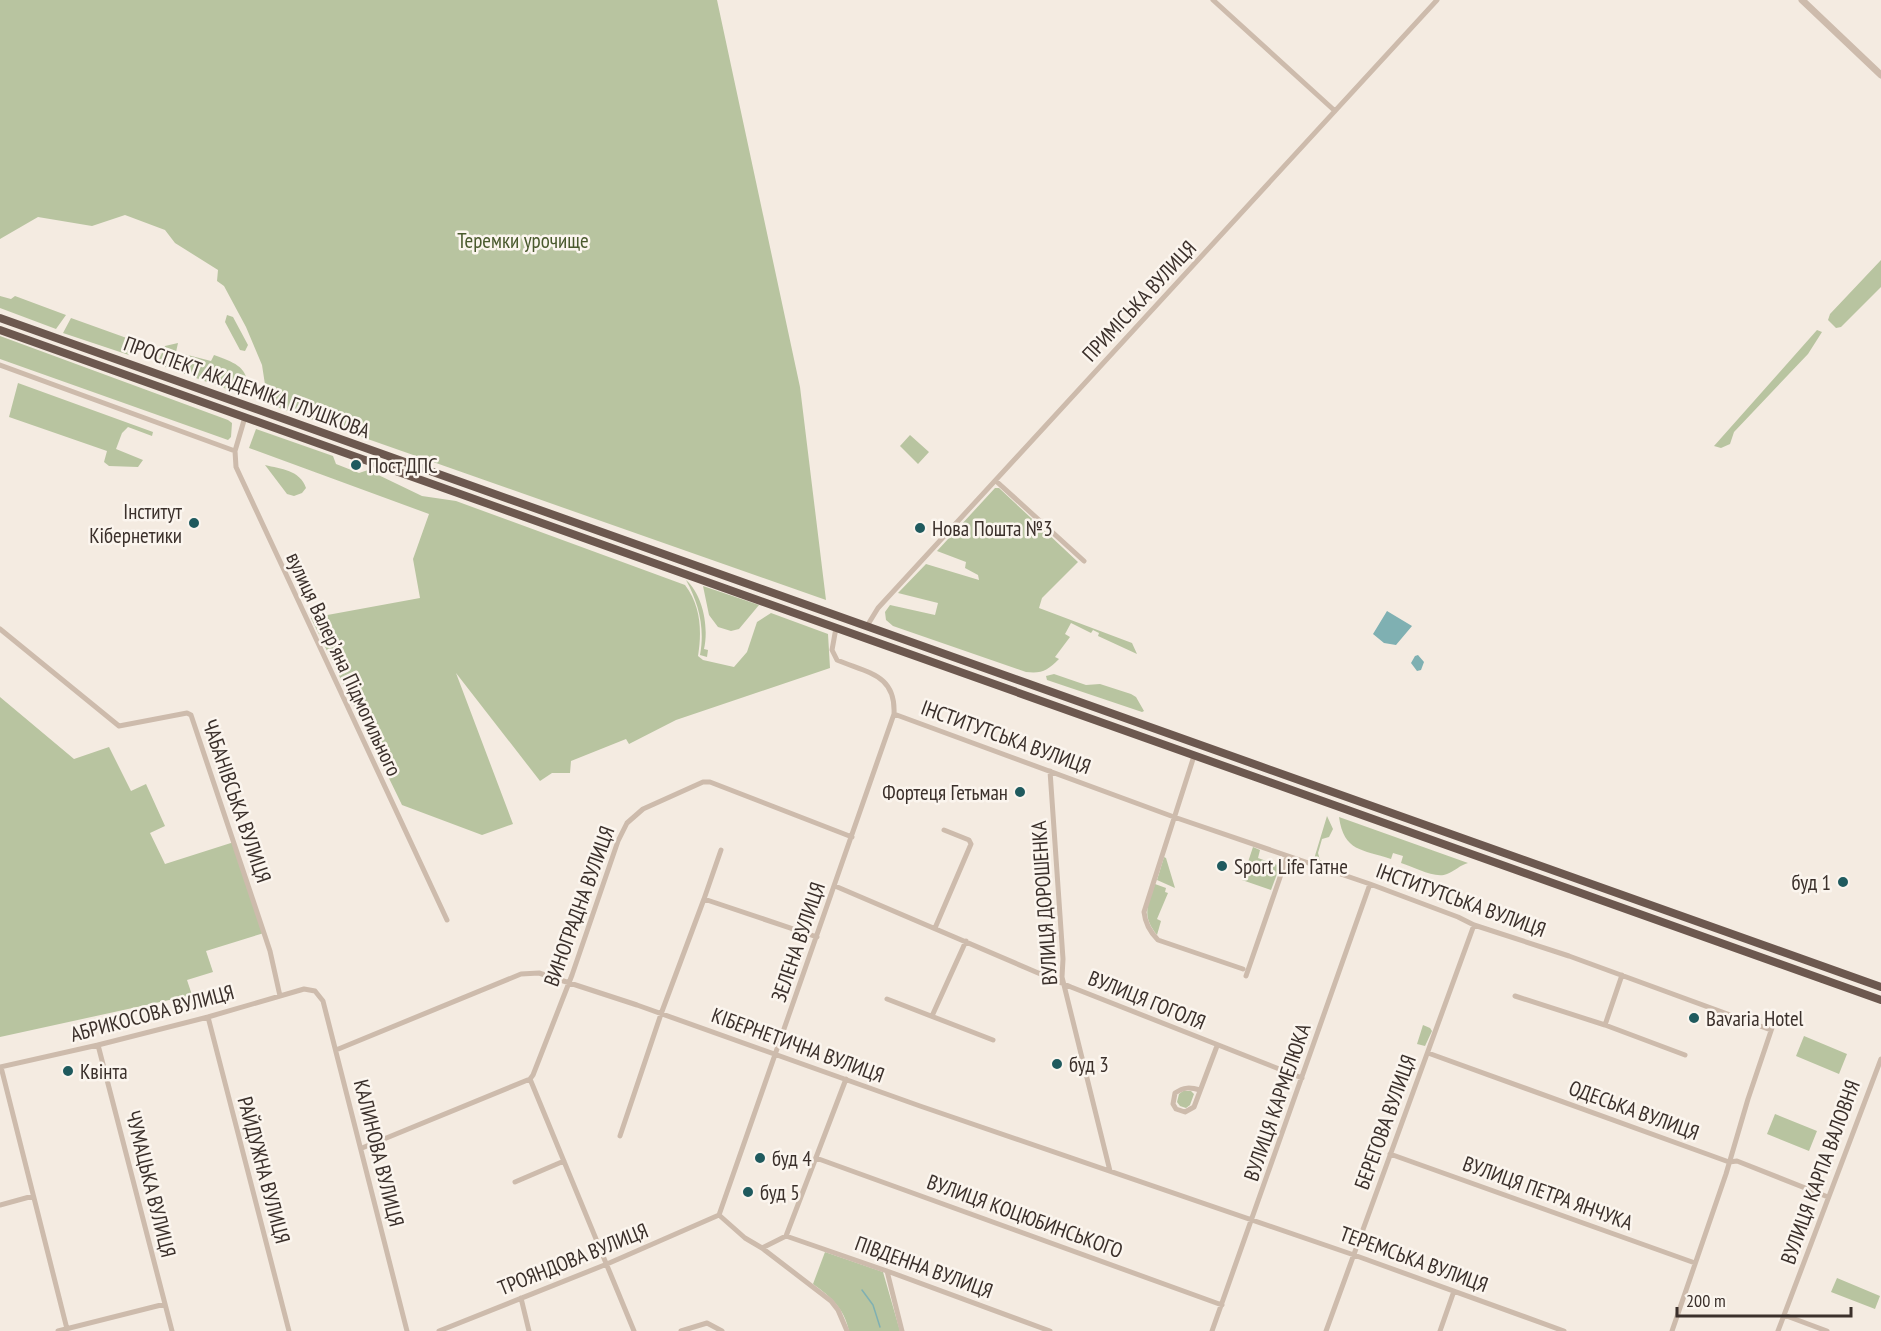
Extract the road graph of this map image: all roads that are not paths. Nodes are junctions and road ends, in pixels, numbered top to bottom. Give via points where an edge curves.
1 (1213, 0) edge
2 (1437, 0) edge
3 (1802, 0) edge
4 (1881, 75) edge
5 (1335, 111) junction
6 (0, 318) edge
7 (0, 330) edge
8 (0, 365) edge
9 (244, 417) junction
10 (235, 451) junction
11 (996, 481) junction
12 (1084, 561) dead end
13 (867, 626) junction
14 (836, 628) junction
15 (0, 629) edge
16 (894, 714) junction
17 (1194, 756) junction
18 (1050, 771) junction
19 (1174, 817) junction
20 (944, 830) dead end
21 (852, 837) junction
22 (721, 850) dead end
23 (1287, 857) junction
24 (1370, 884) junction
25 (835, 886) junction
26 (704, 898) junction
27 (447, 920) dead end
28 (1474, 925) junction
29 (935, 928) junction
30 (817, 937) junction
31 (966, 941) junction
32 (1243, 969) dead end
33 (1623, 975) junction
34 (1246, 976) dead end
35 (569, 983) junction
36 (1063, 983) junction
37 (1881, 987) edge
38 (311, 989) joint
39 (280, 996) junction
40 (1515, 996) dead end
41 (887, 999) dead end
42 (1881, 999) edge
43 (661, 1014) junction
44 (208, 1017) junction
45 (932, 1017) junction
46 (1775, 1019) dead end
47 (1605, 1025) junction
48 (1772, 1030) junction
49 (993, 1040) dead end
50 (98, 1045) junction
51 (1217, 1046) junction
52 (336, 1050) junction
53 (776, 1053) junction
54 (1428, 1053) junction
55 (1685, 1054) dead end
56 (1881, 1059) edge
57 (0, 1067) edge
58 (1302, 1078) junction
59 (530, 1079) junction
60 (846, 1079) junction
61 (1200, 1090) junction
62 (620, 1136) dead end
63 (362, 1148) junction
64 (1390, 1154) junction
65 (816, 1158) junction
66 (564, 1161) junction
67 (1729, 1162) junction
68 (1110, 1171) junction
69 (515, 1182) dead end
70 (33, 1196) junction
71 (1828, 1197) junction
72 (0, 1205) edge
73 (719, 1215) junction
74 (1252, 1220) junction
75 (786, 1236) junction
76 (762, 1248) junction
77 (1354, 1255) junction
78 (1695, 1263) junction
79 (607, 1264) junction
80 (887, 1271) junction
81 (1454, 1291) junction
82 (521, 1298) junction
83 (165, 1304) junction
84 (1222, 1305) junction
85 (1784, 1315) junction
86 (68, 1329) junction
87 (58, 1331) edge
88 (172, 1331) edge
89 (289, 1331) edge
90 (407, 1331) edge
91 (439, 1331) edge
92 (529, 1331) edge
93 (634, 1331) edge
94 (681, 1331) edge
95 (722, 1331) edge
96 (847, 1331) edge
97 (903, 1331) edge
98 (1050, 1331) edge
99 (1212, 1331) edge
100 (1326, 1331) edge
101 (1440, 1331) edge
102 (1564, 1331) edge
103 (1672, 1331) edge
104 (1778, 1331) edge
105 (1827, 1331) edge

1 - 5 street
2 - 5 street, ПРИМІСЬКА ВУЛИЦЯ
3 - 4 street
5 - 11 street, ПРИМІСЬКА ВУЛИЦЯ
6 - 13 highway, ПРОСПЕКТ АКАДЕМІКА ГЛУШКОВА
7 - 9 highway, ПРОСПЕКТ АКАДЕМІКА ГЛУШКОВА
8 - 10 street
9 - 10 street, вулиця Валерʼяна Підмогильного
9 - 14 highway, ПРОСПЕКТ АКАДЕМІКА ГЛУШКОВА
10 - 27 street, вулиця Валерʼяна Підмогильного via 236,468
11 - 12 street
11 - 13 street, ПРИМІСЬКА ВУЛИЦЯ via 878,608
13 - 37 highway, ПРОСПЕКТ АКАДЕМІКА ГЛУШКОВА
14 - 16 street via 832,650 837,660 886,682 894,696
14 - 17 highway, ПРОСПЕКТ АКАДЕМІКА ГЛУШКОВА
15 - 39 street, ЧАБАНІВСЬКА ВУЛИЦЯ via 119,726 191,715 270,951
16 - 18 street, ІНСТИТУТСЬКА ВУЛИЦЯ
16 - 21 street, ЗЕЛЕНА ВУЛИЦЯ
17 - 19 street
17 - 42 highway, ПРОСПЕКТ АКАДЕМІКА ГЛУШКОВА
18 - 19 street, ІНСТИТУТСЬКА ВУЛИЦЯ
18 - 36 street, ВУЛИЦЯ ДОРОШЕНКА
19 - 23 street, ІНСТИТУТСЬКА ВУЛИЦЯ
19 - 32 street via 1144,919 1158,940
20 - 29 street via 971,844
21 - 25 street, ЗЕЛЕНА ВУЛИЦЯ
21 - 35 street, ВИНОГРАДНА ВУЛИЦЯ via 710,782 643,809 627,823 618,841
22 - 26 street
23 - 24 street, ІНСТИТУТСЬКА ВУЛИЦЯ
23 - 34 street
24 - 28 street, ІНСТИТУТСЬКА ВУЛИЦЯ
24 - 58 street, ВУЛИЦЯ КАРМЕЛЮКА
25 - 29 street, ВУЛИЦЯ ГОГОЛЯ
25 - 30 street, ЗЕЛЕНА ВУЛИЦЯ
26 - 30 street
26 - 43 street
28 - 33 street, ІНСТИТУТСЬКА ВУЛИЦЯ
28 - 54 street, БЕРЕГОВА ВУЛИЦЯ
29 - 31 street, ВУЛИЦЯ ГОГОЛЯ
30 - 53 street, ЗЕЛЕНА ВУЛИЦЯ
31 - 36 street, ВУЛИЦЯ ГОГОЛЯ
31 - 45 street
33 - 47 street
33 - 48 street, ІНСТИТУТСЬКА ВУЛИЦЯ
35 - 43 street, КІБЕРНЕТИЧНА ВУЛИЦЯ
35 - 52 street, КІБЕРНЕТИЧНА ВУЛИЦЯ via 538,973 521,974
35 - 59 street, ВИНОГРАДНА ВУЛИЦЯ
36 - 51 street, ВУЛИЦЯ ГОГОЛЯ
36 - 68 street, ВУЛИЦЯ ДОРОШЕНКА
38 - 39 street, АБРИКОСОВА ВУЛИЦЯ
38 - 52 street, КАЛИНОВА ВУЛИЦЯ via 323,1001
39 - 44 street, АБРИКОСОВА ВУЛИЦЯ
40 - 47 street
41 - 45 street
43 - 53 street, КІБЕРНЕТИЧНА ВУЛИЦЯ
43 - 62 street
44 - 50 street, АБРИКОСОВА ВУЛИЦЯ
44 - 89 street, РАЙДУЖНА ВУЛИЦЯ
45 - 49 street
46 - 48 street
47 - 55 street
48 - 67 street
50 - 57 street, АБРИКОСОВА ВУЛИЦЯ
50 - 83 street, ЧУМАЦЬКА ВУЛИЦЯ
51 - 58 street, ВУЛИЦЯ ГОГОЛЯ
51 - 61 street, ВУЛИЦЯ ГОГОЛЯ
52 - 63 street, КАЛИНОВА ВУЛИЦЯ
53 - 60 street, КІБЕРНЕТИЧНА ВУЛИЦЯ
53 - 73 street, ЗЕЛЕНА ВУЛИЦЯ
54 - 64 street, БЕРЕГОВА ВУЛИЦЯ
54 - 67 street, ОДЕСЬКА ВУЛИЦЯ
56 - 71 street, ВУЛИЦЯ КАРПА ВАЛОВНЯ
57 - 70 street
58 - 74 street, ВУЛИЦЯ КАРМЕЛЮКА
59 - 63 street
59 - 66 street
60 - 65 street
60 - 68 street, КІБЕРНЕТИЧНА ВУЛИЦЯ
61 - 61 street, ВУЛИЦЯ ГОГОЛЯ via 1194,1107 1185,1112 1176,1109 1175,1093 1191,1087
63 - 90 street, КАЛИНОВА ВУЛИЦЯ
64 - 77 street, БЕРЕГОВА ВУЛИЦЯ
64 - 78 street, ВУЛИЦЯ ПЕТРА ЯНЧУКА
65 - 75 street
65 - 84 street, ВУЛИЦЯ КОЦЮБИНСЬКОГО
66 - 69 street
66 - 79 street
67 - 71 street, ОДЕСЬКА ВУЛИЦЯ via 1737,1161
67 - 78 street
68 - 74 street, КІБЕРНЕТИЧНА ВУЛИЦЯ
70 - 72 street
70 - 86 street
71 - 85 street, ВУЛИЦЯ КАРПА ВАЛОВНЯ
73 - 76 street
73 - 79 street, ТРОЯНДОВА ВУЛИЦЯ
74 - 77 street, ТЕРЕМСЬКА ВУЛИЦЯ
74 - 84 street, ВУЛИЦЯ КАРМЕЛЮКА
75 - 76 street
75 - 80 street, ПІВДЕННА ВУЛИЦЯ
76 - 96 street via 831,1301
77 - 81 street, ТЕРЕМСЬКА ВУЛИЦЯ
77 - 100 street, БЕРЕГОВА ВУЛИЦЯ
78 - 103 street
79 - 82 street, ТРОЯНДОВА ВУЛИЦЯ
79 - 93 street
80 - 97 street
80 - 98 street, ПІВДЕННА ВУЛИЦЯ
81 - 101 street
81 - 102 street, ТЕРЕМСЬКА ВУЛИЦЯ
82 - 91 street, ТРОЯНДОВА ВУЛИЦЯ
82 - 92 street
83 - 86 street
83 - 88 street, ЧУМАЦЬКА ВУЛИЦЯ
84 - 99 street, ВУЛИЦЯ КАРМЕЛЮКА
85 - 104 street, ВУЛИЦЯ КАРПА ВАЛОВНЯ
85 - 105 street
86 - 87 street
94 - 95 street via 707,1323

